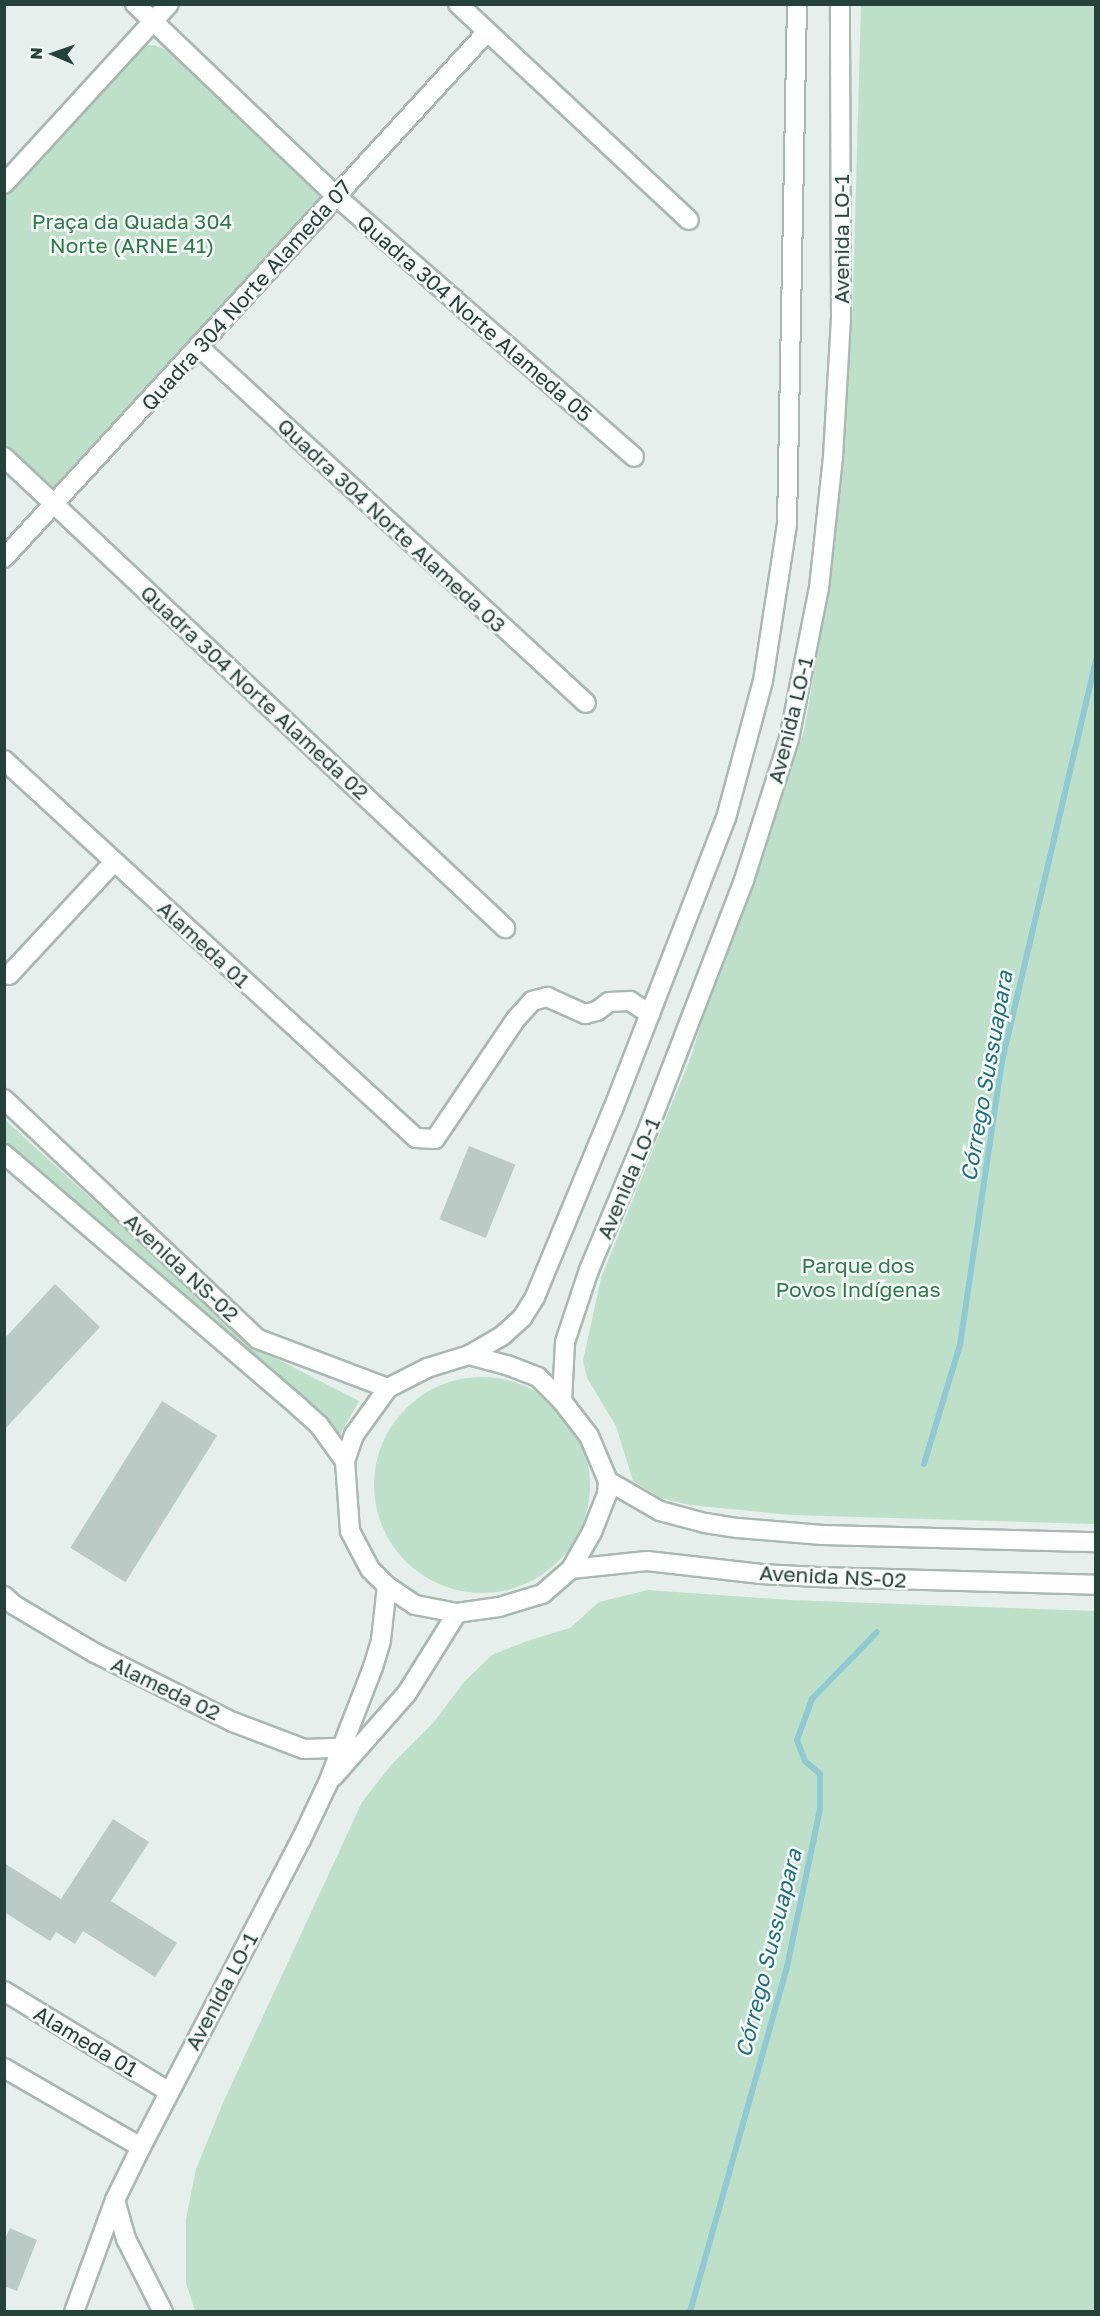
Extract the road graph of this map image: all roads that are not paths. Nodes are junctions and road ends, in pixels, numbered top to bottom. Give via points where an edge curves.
1 (135, 4) edge
2 (170, 4) edge
3 (458, 4) edge
4 (797, 4) edge
5 (840, 4) edge
6 (153, 22) junction
7 (487, 32) junction
8 (6, 179) edge
9 (336, 196) junction
10 (689, 220) dead end
11 (198, 346) junction
12 (4, 457) edge
13 (634, 458) dead end
14 (55, 503) junction
15 (4, 558) edge
16 (586, 703) dead end
17 (4, 760) edge
18 (114, 862) junction
19 (505, 928) dead end
20 (9, 975) dead end
21 (650, 1014) junction
22 (4, 1099) edge
23 (4, 1154) edge
24 (470, 1355) junction
25 (388, 1388) junction
26 (562, 1401) junction
27 (345, 1461) junction
28 (608, 1480) junction
29 (1095, 1542) edge
30 (571, 1569) junction
31 (1095, 1584) edge
32 (387, 1586) junction
33 (4, 1596) edge
34 (457, 1613) junction
35 (339, 1748) junction
36 (328, 1783) junction
37 (4, 1991) edge
38 (4, 2068) edge
39 (168, 2091) junction
40 (141, 2147) junction
41 (116, 2200) junction
42 (74, 2312) edge
43 (163, 2312) edge

1 - 6 street, Quadra 304 Norte Alameda 05
2 - 6 street
3 - 7 street
4 - 21 street, Avenida LO-1 via 787,524 763,681 731,805
5 - 26 street, Avenida LO-1 via 841,318 833,456 819,588 789,739 744,880 589,1270 565,1342
6 - 8 street
6 - 9 street, Quadra 304 Norte Alameda 05
7 - 9 street, Quadra 304 Norte Alameda 07
7 - 10 street
9 - 11 street, Quadra 304 Norte Alameda 07
9 - 13 street, Quadra 304 Norte Alameda 05
11 - 14 street, Quadra 304 Norte Alameda 07
11 - 16 street, Quadra 304 Norte Alameda 03
12 - 14 street, Quadra 304 Norte Alameda 02
14 - 15 street, Quadra 304 Norte Alameda 07
14 - 19 street, Quadra 304 Norte Alameda 02
17 - 18 street, Alameda 01
18 - 20 street
18 - 21 street, Alameda 01 via 416,1138 435,1139 532,1001 547,997 585,1014 609,1002 630,1001
21 - 24 street, Avenida LO-1 via 535,1297 522,1318 502,1336
22 - 25 street, Avenida NS-02 via 258,1339
23 - 27 street, Avenida NS-02 via 319,1425
24 - 25 street, Avenida LO-1 via 427,1368
24 - 26 street via 538,1377
25 - 27 street via 354,1435
26 - 28 street via 589,1436
27 - 32 street via 350,1531 370,1569
28 - 29 street, Avenida NS-02 via 648,1506 705,1523 849,1535
28 - 30 street via 607,1494 592,1532
30 - 31 street, Avenida NS-02 via 647,1561 761,1574
30 - 34 street via 543,1594 499,1607
32 - 34 street via 415,1605
32 - 35 street, Avenida LO-1 via 381,1640
33 - 35 street, Alameda 02 via 95,1653 233,1722 304,1749
34 - 36 street, Avenida LO-1 via 407,1693
35 - 36 street, Avenida LO-1
36 - 39 street, Avenida LO-1 via 302,1840
37 - 39 street, Alameda 01
38 - 40 street
39 - 40 street, Avenida LO-1
40 - 41 street, Avenida LO-1
41 - 42 street, Avenida LO-1
41 - 43 street via 126,2239

